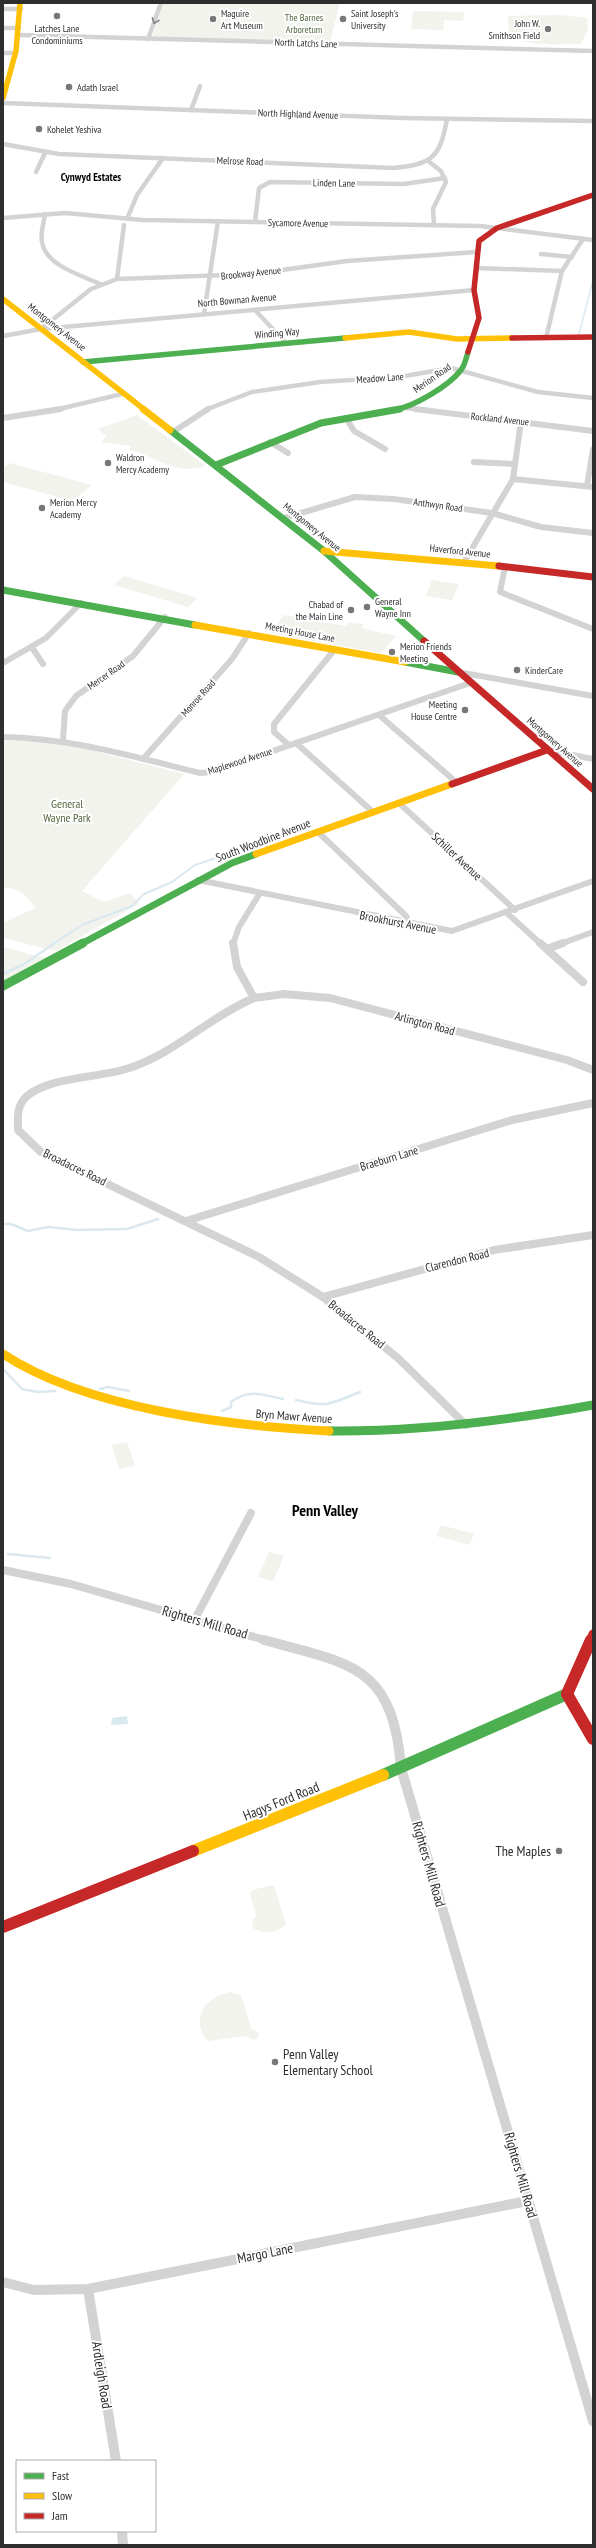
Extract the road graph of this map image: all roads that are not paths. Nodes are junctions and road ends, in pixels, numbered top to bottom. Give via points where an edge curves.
1 (161, 3) edge
2 (20, 6) edge
3 (3, 9) edge
4 (3, 28) edge
5 (19, 32) junction
6 (148, 39) junction
7 (593, 51) edge
8 (3, 53) edge
9 (16, 53) junction
10 (200, 86) dead end
11 (3, 98) edge
12 (3, 102) edge
13 (191, 110) junction
14 (446, 119) junction
15 (593, 121) edge
16 (3, 144) edge
17 (45, 153) junction
18 (163, 158) junction
19 (428, 161) junction
20 (36, 172) dead end
21 (445, 181) junction
22 (593, 195) edge
23 (45, 214) junction
24 (3, 218) edge
25 (119, 218) junction
26 (127, 219) junction
27 (138, 220) junction
28 (218, 221) junction
29 (255, 222) junction
30 (124, 225) junction
31 (434, 225) junction
32 (480, 226) junction
33 (497, 228) junction
34 (488, 233) junction
35 (584, 239) junction
36 (593, 240) edge
37 (477, 252) junction
38 (541, 254) dead end
39 (572, 257) junction
40 (476, 268) junction
41 (562, 271) junction
42 (210, 277) junction
43 (117, 279) junction
44 (100, 284) junction
45 (474, 290) junction
46 (3, 299) edge
47 (255, 310) junction
48 (204, 314) junction
49 (41, 329) junction
50 (3, 336) edge
51 (593, 337) edge
52 (546, 338) junction
53 (473, 339) junction
54 (286, 343) junction
55 (83, 362) junction
56 (462, 369) junction
57 (122, 394) junction
58 (593, 398) edge
59 (406, 408) junction
60 (4, 416) edge
61 (346, 418) junction
62 (521, 421) junction
63 (593, 431) edge
64 (173, 432) junction
65 (270, 442) junction
66 (385, 449) dead end
67 (593, 449) edge
68 (288, 453) dead end
69 (474, 462) dead end
70 (513, 464) junction
71 (216, 465) junction
72 (513, 479) junction
73 (590, 487) edge
74 (492, 513) junction
75 (284, 518) junction
76 (593, 533) edge
77 (324, 551) junction
78 (464, 562) junction
79 (506, 567) junction
80 (593, 576) edge
81 (3, 590) edge
82 (81, 603) junction
83 (165, 617) junction
84 (593, 629) edge
85 (249, 633) junction
86 (33, 649) junction
87 (335, 649) junction
88 (3, 663) edge
89 (43, 664) dead end
90 (458, 672) junction
91 (470, 683) junction
92 (593, 696) edge
93 (379, 715) junction
94 (3, 737) edge
95 (63, 740) junction
96 (292, 744) junction
97 (547, 750) junction
98 (143, 759) junction
99 (593, 759) edge
100 (456, 782) junction
101 (593, 789) edge
102 (399, 803) junction
103 (373, 812) junction
104 (318, 832) junction
105 (198, 880) junction
106 (593, 881) edge
107 (260, 893) junction
108 (515, 910) junction
109 (507, 913) junction
110 (410, 924) junction
111 (593, 932) edge
112 (547, 949) junction
113 (583, 982) dead end
114 (3, 986) edge
115 (254, 998) junction
116 (593, 1070) edge
117 (593, 1103) edge
118 (186, 1221) junction
119 (593, 1235) edge
120 (323, 1297) junction
121 (3, 1354) edge
122 (593, 1405) edge
123 (466, 1426) junction
124 (251, 1513) dead end
125 (3, 1570) edge
126 (195, 1619) junction
127 (593, 1634) edge
128 (567, 1694) junction
129 (593, 1739) edge
130 (401, 1768) junction
131 (3, 1928) edge
132 (527, 2201) junction
133 (3, 2282) edge
134 (88, 2289) junction
135 (593, 2421) edge
136 (116, 2460) edge
137 (122, 2532) edge
138 (123, 2545) edge

1 -> 6 street
2 - 3 street
2 - 5 street
4 - 5 street, North Latchs Lane
5 - 6 street, North Latchs Lane
5 - 9 street
6 - 7 street, North Latchs Lane
8 - 9 street
9 - 11 street via 13,72
10 - 13 street
12 - 13 street, North Highland Avenue
13 - 14 street, North Highland Avenue
14 - 15 street, North Highland Avenue
14 - 19 street via 440,151
16 - 17 street, Melrose Road
17 - 18 street, Melrose Road
17 - 20 street
18 - 19 street, Melrose Road via 387,168
18 - 26 street via 153,176 130,204
19 - 21 street via 441,171
21 - 29 street, Linden Lane via 385,184 270,182 259,188
21 - 31 street via 434,208
22 - 33 street, Merion Road
23 - 24 street, Sycamore Avenue
23 - 25 street, Sycamore Avenue
23 - 44 street via 42,237 45,250 62,265
25 - 26 street, Sycamore Avenue
25 - 30 street
26 - 27 street, Sycamore Avenue
27 - 28 street, Sycamore Avenue
27 - 30 street
28 - 29 street, Sycamore Avenue
28 - 42 street
29 - 31 street, Sycamore Avenue
30 - 43 street
31 - 32 street, Sycamore Avenue
32 - 33 street, Sycamore Avenue
32 - 34 street via 488,229
33 - 34 street, Merion Road
33 - 35 street, Sycamore Avenue
34 - 37 street, Merion Road via 479,241
35 - 36 street, Sycamore Avenue
35 - 39 street
37 - 40 street, Merion Road
37 - 42 street, Brookway Avenue via 347,261 253,274
38 - 39 street
39 - 41 street
40 - 41 street
40 - 45 street, Merion Road
41 - 52 street
42 - 43 street, Brookway Avenue
42 - 48 street
43 - 44 street, Brookway Avenue
44 - 49 street, Brookway Avenue via 83,294
45 - 47 street, North Bowman Avenue
45 - 53 street, Merion Road via 479,318
46 - 49 street, Montgomery Avenue
47 - 48 street, North Bowman Avenue
47 - 54 street
48 - 49 street, North Bowman Avenue
49 - 50 street, North Bowman Avenue
49 - 55 street, Montgomery Avenue
51 - 52 street
52 - 53 street
53 - 54 street, Winding Way via 409,332
53 - 56 street, Merion Road
54 - 55 street, Winding Way
55 - 57 street, Montgomery Avenue
56 - 58 street, Meadow Lane via 538,392
56 - 59 street, Merion Road via 443,386
56 - 64 street, Meadow Lane via 451,368 399,377 320,382 252,392 203,411
57 - 60 street via 75,407
57 - 64 street, Montgomery Avenue
59 - 61 street, Merion Road
59 - 62 street, Rockland Avenue
61 - 65 street, Merion Road via 300,429
61 - 66 street via 354,431
62 - 63 street, Rockland Avenue
62 - 70 street
64 - 71 street, Montgomery Avenue
65 - 68 street
65 - 71 street, Merion Road
67 - 73 street
69 - 70 street
70 - 72 street
71 - 75 street, Montgomery Avenue
72 - 73 street
72 - 74 street
74 - 75 street, Anthwyn Road via 394,499 355,497
74 - 76 street, Anthwyn Road via 548,529
74 - 78 street
75 - 77 street, Montgomery Avenue
77 - 78 street, Haverford Avenue
77 - 90 street, Montgomery Avenue
78 - 79 street, Haverford Avenue
79 - 80 street, Haverford Avenue
79 - 84 street via 500,592
81 - 82 street, Meeting House Lane
82 - 83 street, Meeting House Lane
82 - 86 street via 66,623
83 - 85 street, Meeting House Lane
83 - 95 street, Mercer Road via 133,656 76,696 65,711
85 - 87 street, Meeting House Lane
85 - 98 street, Monroe Road via 232,659
86 - 88 street
86 - 89 street
87 - 90 street, Meeting House Lane
87 - 96 street via 274,724 274,732
90 - 91 street, Montgomery Avenue
90 - 92 street, Meeting House Lane
91 - 93 street, Maplewood Avenue
91 - 97 street, Montgomery Avenue
93 - 96 street, Maplewood Avenue
93 - 100 street
94 - 95 street, Maplewood Avenue via 34,736
95 - 98 street, Maplewood Avenue
96 - 98 street, Maplewood Avenue via 200,774
96 - 103 street
97 - 99 street
97 - 100 street, South Woodbine Avenue
97 - 101 street, Montgomery Avenue
100 - 102 street, South Woodbine Avenue
102 - 103 street, South Woodbine Avenue
102 - 108 street, Schiller Avenue
103 - 104 street, South Woodbine Avenue
104 - 105 street, South Woodbine Avenue via 232,863
104 - 110 street via 406,916
105 - 107 street, Brookhurst Avenue
105 - 114 street, South Woodbine Avenue
106 - 108 street, Brookhurst Avenue
107 - 110 street, Brookhurst Avenue
107 - 115 street via 240,927 233,946 242,979
108 - 109 street, Brookhurst Avenue
109 - 110 street, Brookhurst Avenue via 452,931
109 - 112 street
111 - 112 street
112 - 113 street
115 - 116 street, Arlington Road via 284,994 330,998 567,1060
115 - 118 street, Broadacres Road via 233,1008 154,1058 126,1069 39,1088 26,1097 18,1107 18,1130 41,1152
117 - 118 street, Braeburn Lane via 512,1120
118 - 120 street, Broadacres Road via 259,1258
119 - 120 street, Clarendon Road via 494,1250
120 - 123 street, Broadacres Road via 399,1359
121 - 123 street, Bryn Mawr Avenue via 49,1380 140,1407 215,1421 293,1430 378,1432
122 - 123 street, Bryn Mawr Avenue
124 - 126 street
125 - 126 street, Righters Mill Road via 71,1584
126 - 130 street, Righters Mill Road via 349,1664 379,1689 385,1700 400,1750
127 - 128 street
128 - 129 street
128 - 130 street, Hagys Ford Road
130 - 131 street, Hagys Ford Road
130 - 132 street, Righters Mill Road via 499,2096
132 - 134 street, Margo Lane
132 - 135 street, Righters Mill Road
133 - 134 street, Margo Lane via 20,2289 54,2292
134 - 136 street, Ardleigh Road
137 - 138 street

